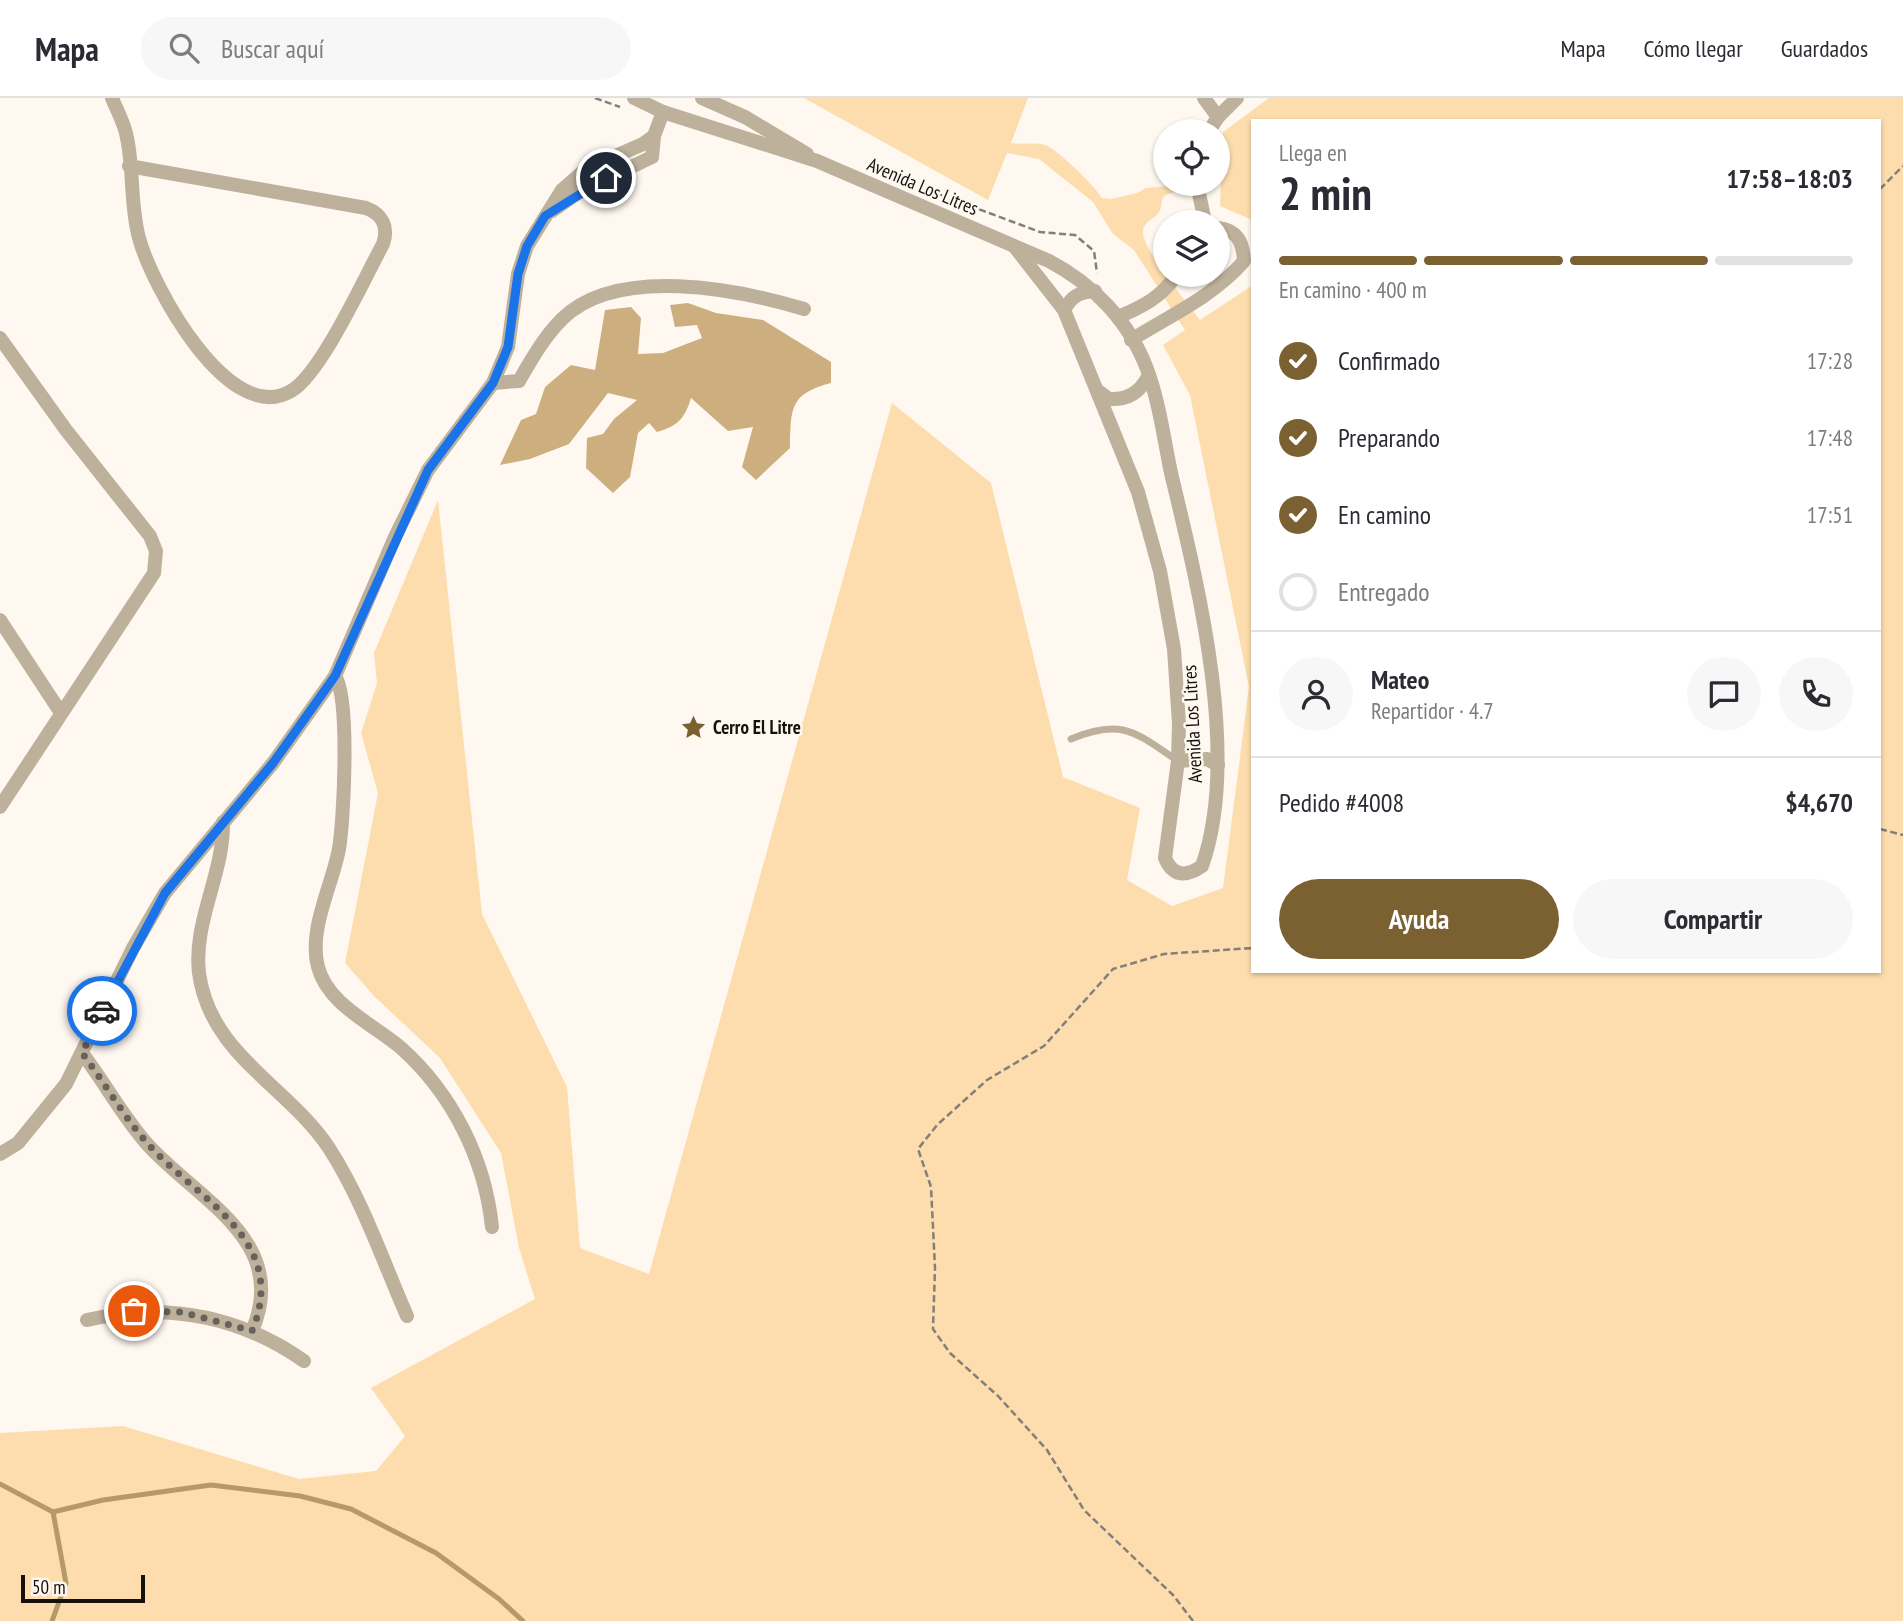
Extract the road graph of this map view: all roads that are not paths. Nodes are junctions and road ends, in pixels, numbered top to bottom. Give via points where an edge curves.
1 (112, 98) edge
2 (634, 98) edge
3 (702, 98) edge
4 (1204, 98) edge
5 (1237, 98) edge
6 (663, 112) junction
7 (1218, 117) joint
8 (760, 125) junction
9 (750, 140) junction
10 (817, 160) junction
11 (129, 166) junction
12 (1230, 232) edge
13 (1014, 246) junction
14 (1230, 278) edge
15 (1166, 287) edge
16 (1217, 287) edge
17 (1095, 290) junction
18 (804, 309) dead end
19 (1064, 310) junction
20 (1118, 317) junction
21 (0, 338) edge
22 (1131, 340) junction
23 (1149, 375) junction
24 (493, 383) junction
25 (1096, 389) junction
26 (0, 620) edge
27 (335, 676) junction
28 (61, 713) junction
29 (1071, 739) dead end
30 (1178, 761) junction
31 (1218, 765) junction
32 (0, 807) edge
33 (223, 822) junction
34 (82, 1053) junction
35 (0, 1154) edge
36 (492, 1227) dead end
37 (407, 1316) dead end
38 (87, 1320) dead end
39 (252, 1331) junction
40 (304, 1361) dead end

1 - 11 street via 127,138
2 - 6 street, Avenida Los Litres
3 - 8 street, Avenida Los Litres
4 - 7 street
5 - 7 street
6 - 9 street, Avenida Los Litres
6 - 24 street via 654,136 586,170 562,190 545,216 527,246 518,274 508,347
8 - 9 street via 759,134
8 - 10 street, Avenida Los Litres
9 - 10 street, Avenida Los Litres
10 - 13 street, Avenida Los Litres
11 - 11 street via 366,208 380,216 386,230 383,244 314,366 293,391 271,400 253,396 207,358 176,320 153,279 138,236
12 - 14 street via 1243,245 1244,261
13 - 17 street, Avenida Los Litres via 1076,275
13 - 19 street, Avenida Los Litres
15 - 20 street via 1141,308
16 - 22 street
17 - 19 street via 1070,299
17 - 20 street, Avenida Los Litres
18 - 24 street via 767,298 661,285 632,286 595,298 562,318 519,381
19 - 25 street, Avenida Los Litres
20 - 22 street, Avenida Los Litres
21 - 28 street via 150,536 156,551 154,573
22 - 23 street, Avenida Los Litres
23 - 25 street via 1131,397 1110,399
23 - 31 street, Avenida Los Litres via 1183,521 1211,674
24 - 27 street via 428,470
25 - 30 street, Avenida Los Litres via 1138,492 1160,571 1174,649
26 - 28 street
27 - 33 street via 273,763
27 - 36 street via 343,705 342,795 339,847 316,937 319,971 340,1001 400,1048 442,1093 477,1159 489,1195
28 - 32 street
29 - 30 lane via 1117,726 1133,731
30 - 31 street via 1207,759
30 - 31 street, Avenida Los Litres via 1165,858 1178,874 1189,875 1202,866
33 - 34 street via 165,893
33 - 37 street via 223,841 200,935 199,971 207,1006 236,1052 327,1145 376,1234
34 - 35 street via 41,1118 18,1143
34 - 39 street via 149,1145 212,1202 248,1243 261,1281 260,1307
38 - 39 street via 158,1311 206,1316
39 - 40 street

